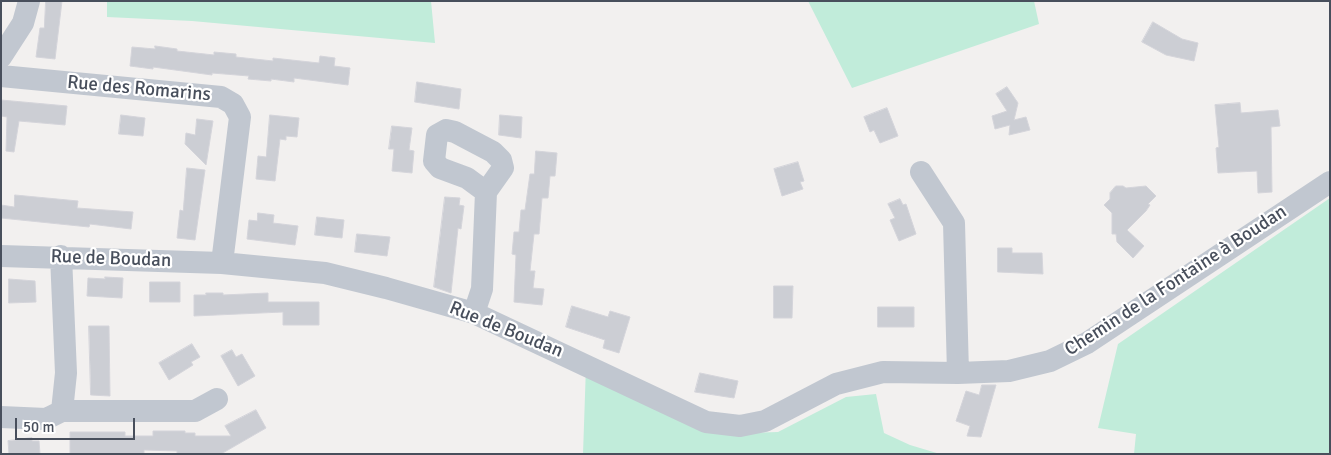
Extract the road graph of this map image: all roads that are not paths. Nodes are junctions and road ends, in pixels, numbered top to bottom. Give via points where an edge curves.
1 (29, 1) edge
2 (1, 57) edge
3 (1, 76) edge
4 (921, 172) dead end
5 (1330, 182) edge
6 (486, 192) dead end
7 (1, 256) edge
8 (61, 256) junction
9 (222, 262) junction
10 (474, 313) junction
11 (958, 373) junction
12 (217, 399) dead end
13 (62, 411) junction
14 (1, 417) edge

1 - 2 street via 23,23
3 - 9 street, Rue des Romarins via 221,97 233,104 240,117
4 - 11 street via 954,223
5 - 11 street, Chemin de la Fontaine à Boudan via 1087,343 1050,361 1009,371
6 - 10 street via 482,289
7 - 8 street, Rue de Boudan
8 - 9 street, Rue de Boudan
8 - 13 street via 66,373
9 - 10 street, Rue de Boudan via 325,273
10 - 11 street, Rue de Boudan via 706,422 740,426 765,421 836,384 882,372
12 - 13 street via 195,411
13 - 14 street via 46,419

